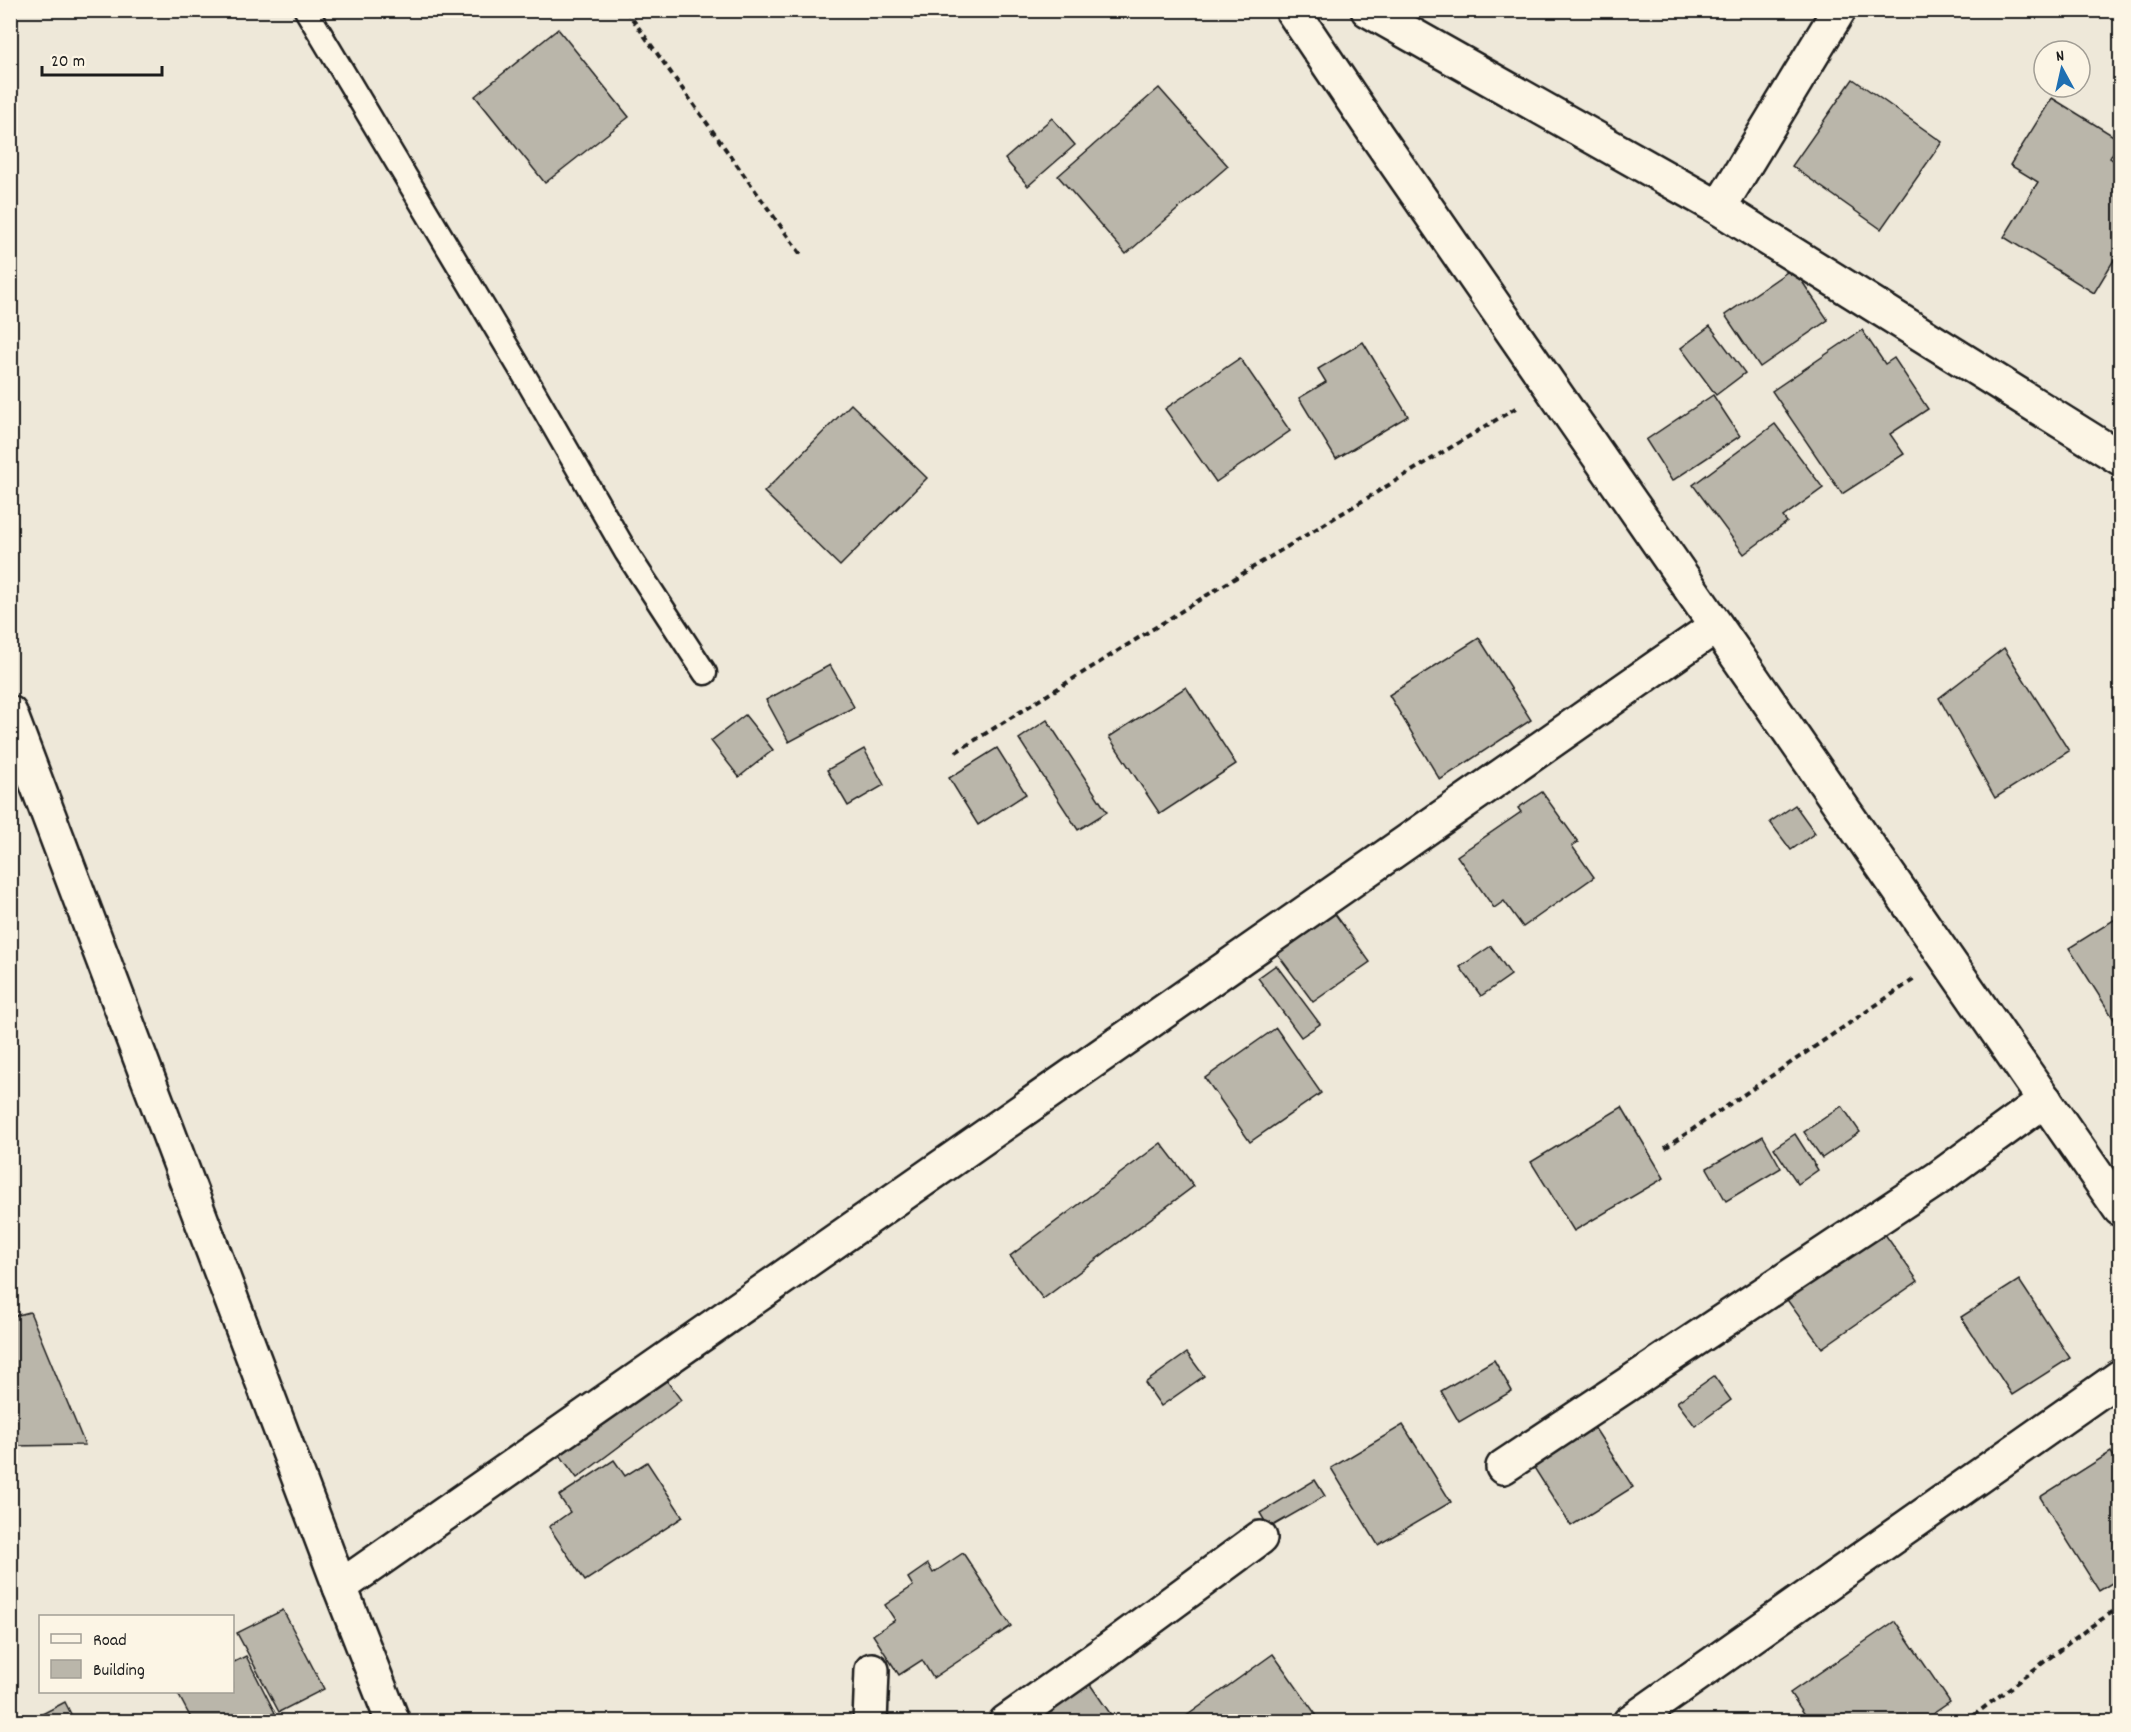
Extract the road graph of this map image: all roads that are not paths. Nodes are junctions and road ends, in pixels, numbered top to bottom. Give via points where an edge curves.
1 (306, 10) edge
2 (1292, 10) edge
3 (1368, 10) edge
4 (1839, 10) edge
5 (1719, 208) junction
6 (2121, 458) edge
7 (1716, 626) junction
8 (705, 673) dead end
9 (10, 713) edge
10 (2045, 1100) junction
11 (2121, 1209) edge
12 (2121, 1377) edge
13 (1503, 1467) dead end
14 (1260, 1538) dead end
15 (339, 1587) junction
16 (872, 1670) dead end
17 (393, 1722) edge
18 (870, 1722) edge
19 (1006, 1722) edge
20 (1630, 1722) edge

1 - 8 lane via 626,552
2 - 7 street
3 - 5 street
4 - 5 street
5 - 6 street
7 - 10 street
7 - 15 street
9 - 15 street
10 - 11 street
10 - 13 street via 1937,1179
12 - 20 street
14 - 19 street
15 - 17 street
16 - 18 street

